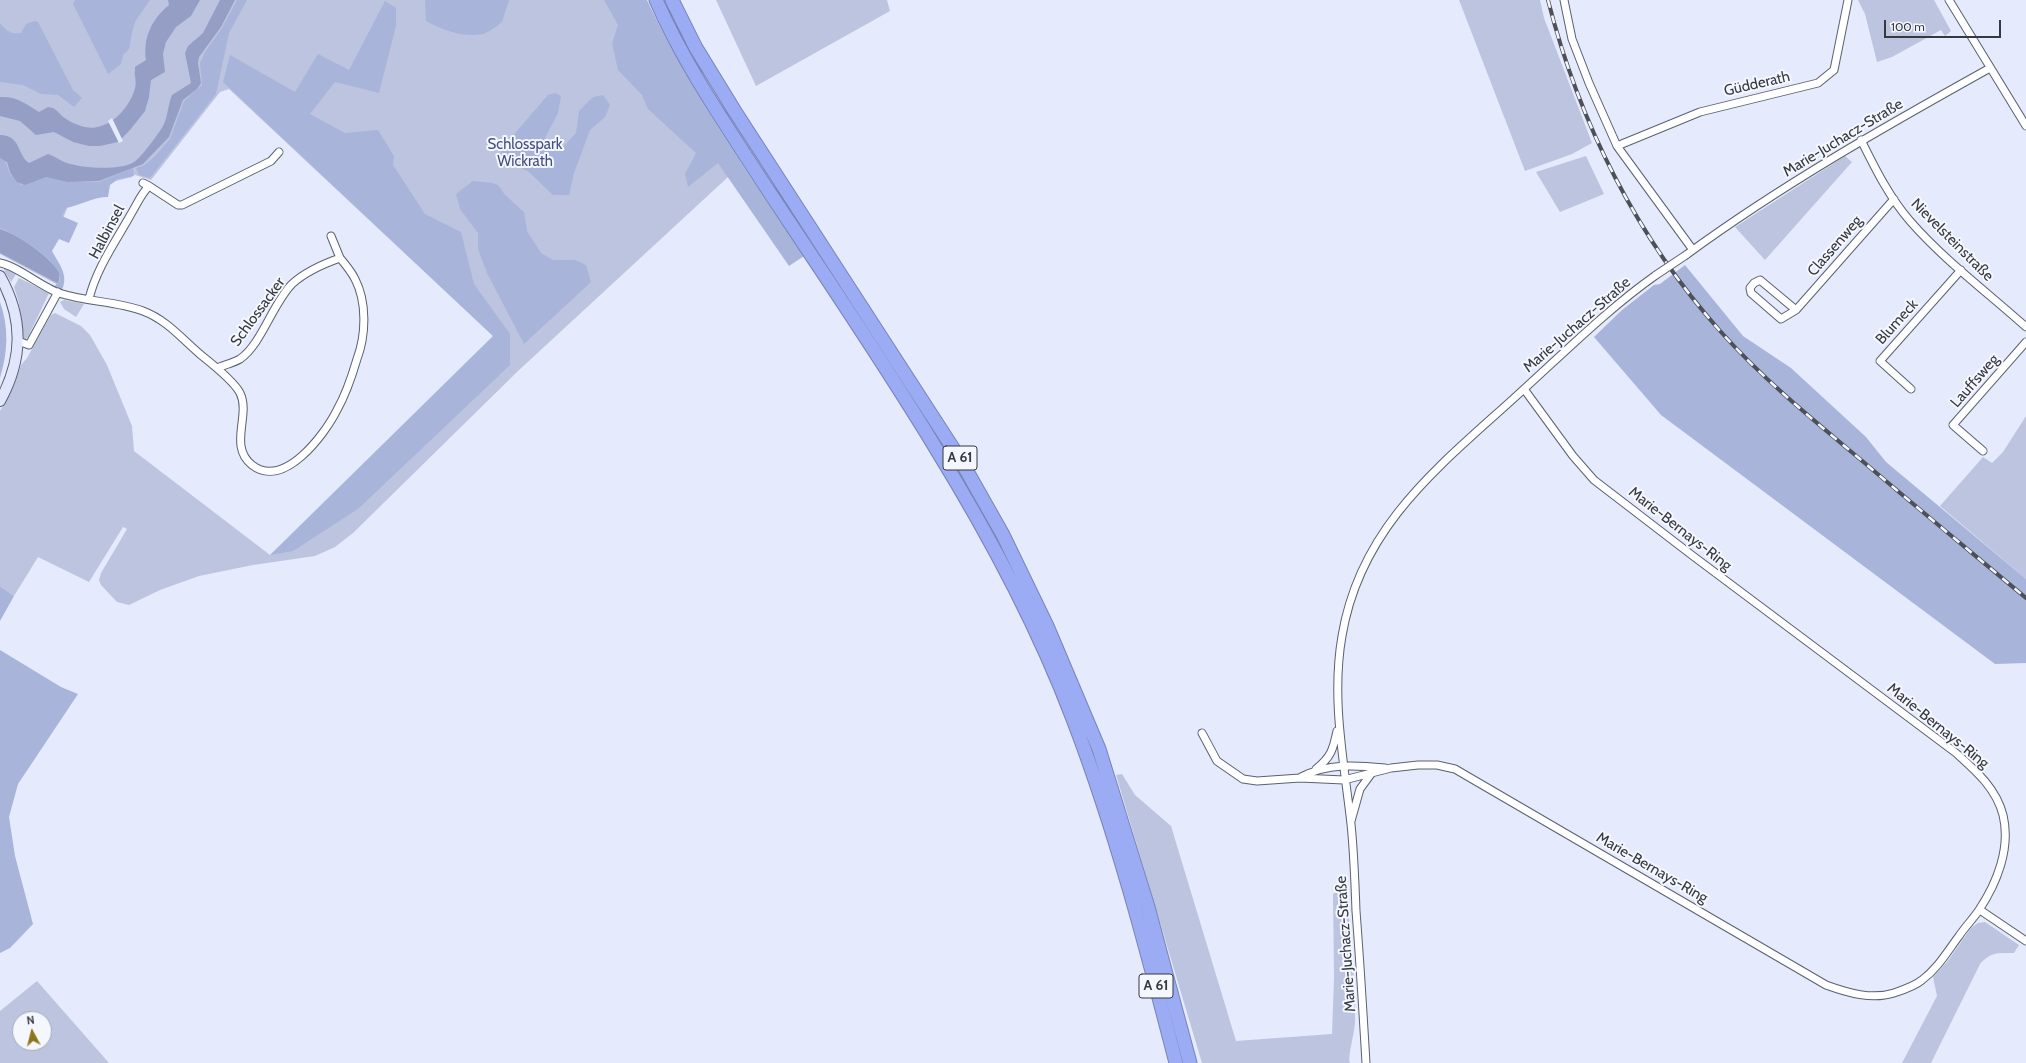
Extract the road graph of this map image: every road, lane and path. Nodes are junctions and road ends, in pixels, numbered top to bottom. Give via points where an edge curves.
1 (656, 0) edge
2 (672, 0) edge
3 (1564, 0) edge
4 (1848, 0) edge
5 (1949, 0) edge
6 (1990, 68) junction
7 (2023, 117) edge
8 (2026, 126) edge
9 (1861, 140) junction
10 (1617, 146) junction
11 (279, 152) dead end
12 (1894, 199) junction
13 (331, 236) dead end
14 (1693, 250) junction
15 (340, 258) junction
16 (0, 263) edge
17 (1961, 270) junction
18 (0, 276) edge
19 (58, 292) junction
20 (89, 299) junction
21 (1796, 310) junction
22 (2026, 327) edge
23 (18, 341) junction
24 (2026, 342) edge
25 (217, 368) junction
26 (1524, 389) junction
27 (1911, 389) dead end
28 (0, 401) edge
29 (1983, 451) dead end
30 (1338, 725) junction
31 (1202, 733) dead end
32 (1343, 765) junction
33 (1391, 768) junction
34 (1314, 770) junction
35 (1371, 774) junction
36 (1300, 778) junction
37 (1344, 780) junction
38 (1351, 823) junction
39 (1980, 910) junction
40 (2026, 941) edge
41 (1189, 1060) edge
42 (1175, 1061) edge
43 (1366, 1063) edge

1 - 42 highway, A 61 via 719,115 935,446 992,544 1033,627 1072,717 1097,784 1148,954
2 - 41 highway, A 61 via 696,48 734,110 960,459 1003,535 1044,619 1099,749 1148,907
3 - 10 street via 1572,38
4 - 10 street, Güdderath via 1834,70 1818,84 1700,112
5 - 6 street
6 - 7 street
6 - 9 street, Marie-Juchacz-Straße
7 - 8 street
9 - 12 street, Nievelsteinstraße
9 - 14 street, Marie-Juchacz-Straße
10 - 14 street
11 - 20 street, Halbinsel via 271,161 182,205 178,205 146,184 92,288
12 - 17 street, Nievelsteinstraße via 1910,221
12 - 21 street, Classenweg
13 - 15 street
14 - 26 street, Marie-Juchacz-Straße, bridge via 1620,302
15 - 25 street, Schlossacker via 306,272 281,297 250,348 240,359
15 - 25 street via 355,278 362,296 364,320 359,354 336,412 319,437 296,461 282,470 270,472 252,464 242,451 239,433 243,408 240,392
16 - 19 street
17 - 22 street, Nievelsteinstraße
17 - 27 street, Blumeck via 1880,361
18 - 23 main road via 16,312
19 - 20 street via 74,298
19 - 23 street via 28,345
20 - 25 street via 144,311 169,325
21 - 21 street, Classenweg via 1760,280 1750,288 1751,293 1781,319
23 - 28 main road via 15,366
24 - 29 street, Lauffsweg via 1953,425
26 - 30 street, Marie-Juchacz-Straße via 1410,496 1372,549 1352,595 1342,633 1337,688
26 - 39 street, Marie-Bernays-Ring via 1573,456 1594,480 1956,753 1983,778 1995,795 2003,816 2006,843 2002,864
30 - 32 street, Marie-Juchacz-Straße
30 - 34 street, Marie-Juchacz-Straße via 1328,759
31 - 36 street, Marie-Bernays-Ring via 1217,761 1243,779 1258,781
32 - 33 street, Marie-Bernays-Ring
32 - 34 street, Marie-Bernays-Ring
32 - 37 street, Marie-Juchacz-Straße
33 - 35 street, Marie-Bernays-Ring
33 - 39 street, Marie-Bernays-Ring via 1437,765 1455,769 1826,986 1847,993 1867,996 1893,993 1921,981 1940,964
34 - 36 street, Marie-Bernays-Ring
35 - 37 street, Marie-Bernays-Ring
35 - 38 street, Marie-Juchacz-Straße via 1360,790
36 - 37 street, Marie-Bernays-Ring
37 - 38 street, Marie-Juchacz-Straße
38 - 43 street, Marie-Juchacz-Straße
39 - 40 street

